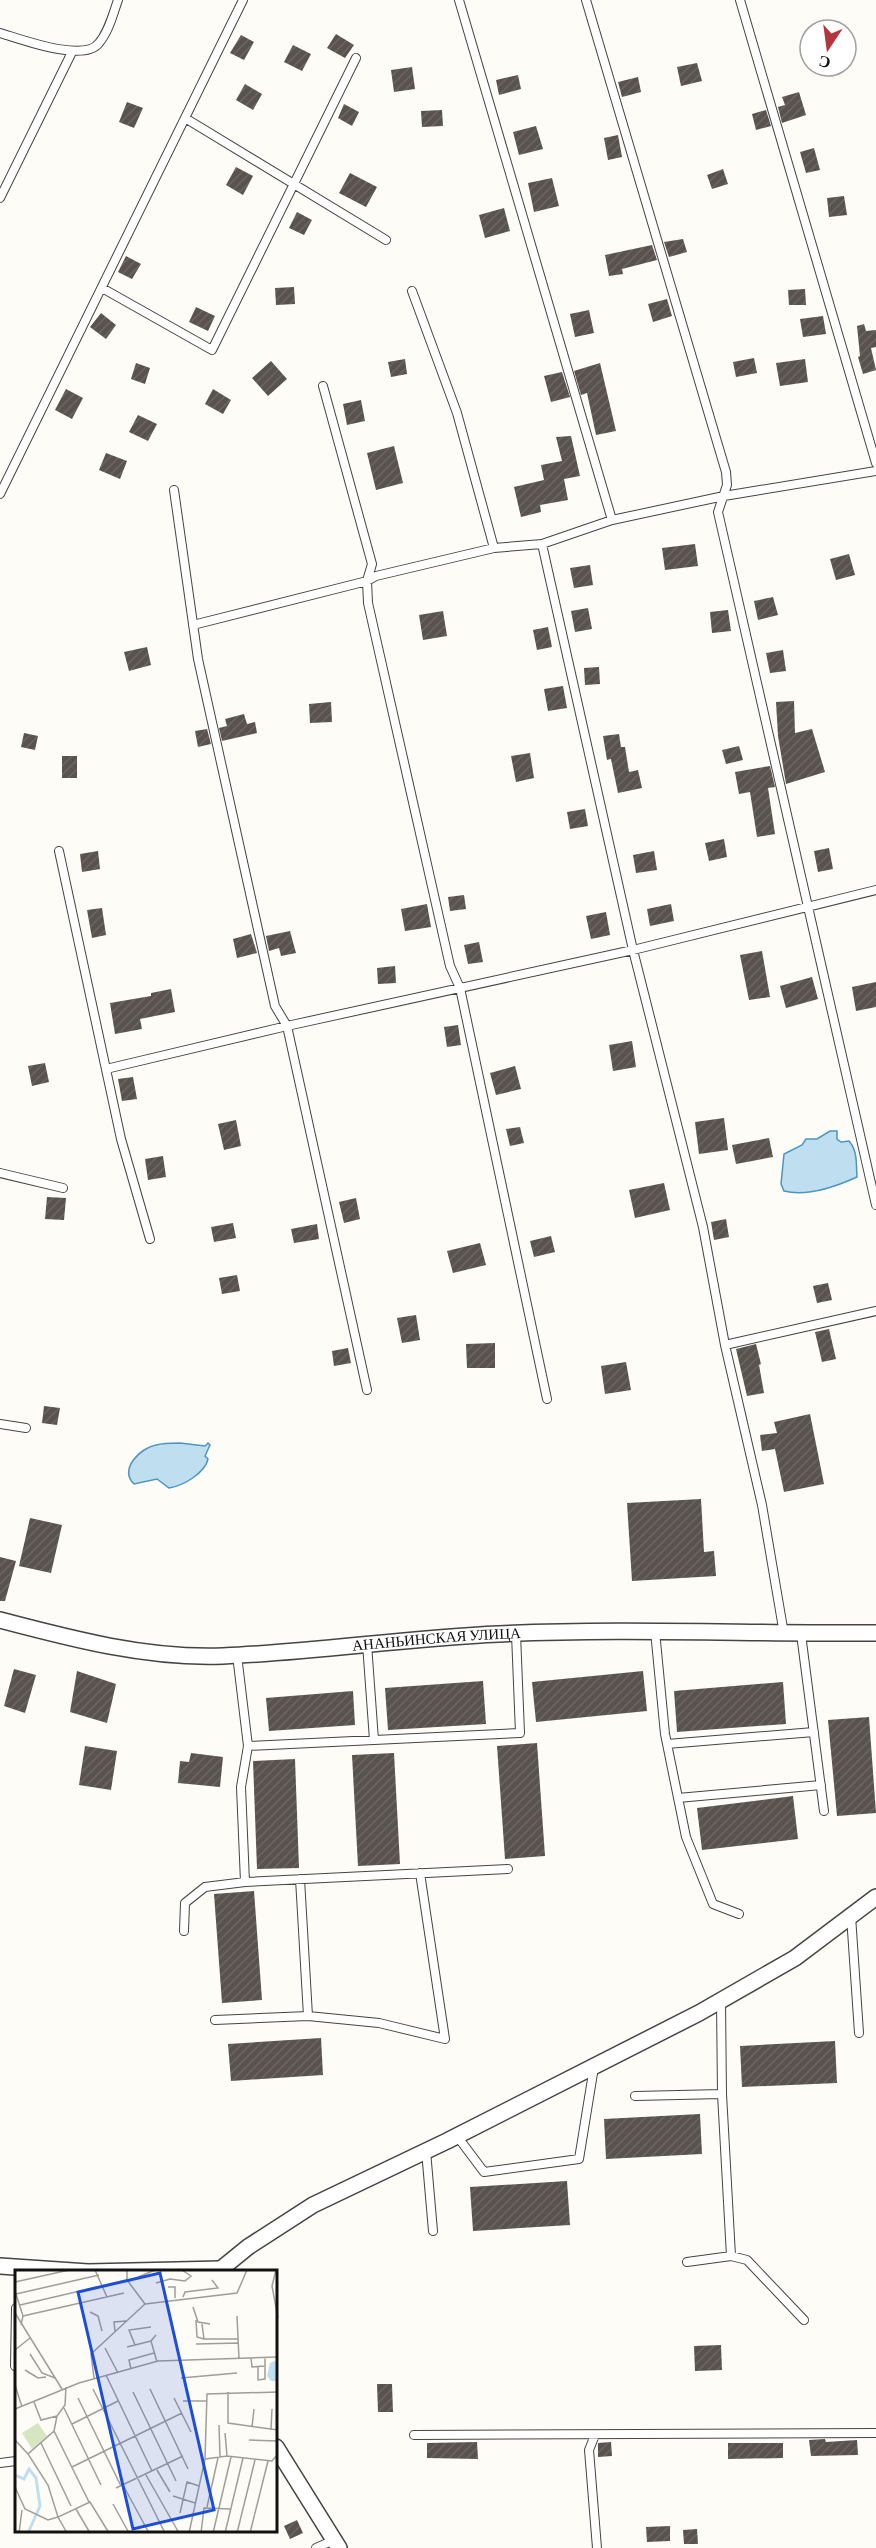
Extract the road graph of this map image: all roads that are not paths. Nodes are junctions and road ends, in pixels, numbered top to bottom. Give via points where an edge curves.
1 (118, 0) edge
2 (243, 0) edge
3 (459, 0) edge
4 (586, 0) edge
5 (740, 0) edge
6 (0, 33) edge
7 (72, 52) junction
8 (356, 58) dead end
9 (185, 118) junction
10 (293, 184) junction
11 (0, 198) edge
12 (386, 240) dead end
13 (102, 288) junction
14 (412, 291) dead end
15 (323, 386) dead end
16 (876, 464) edge
17 (876, 471) edge
18 (174, 490) dead end
19 (0, 494) edge
20 (724, 496) junction
21 (612, 520) junction
22 (542, 544) junction
23 (494, 548) junction
24 (367, 581) junction
25 (193, 625) junction
26 (59, 851) dead end
27 (876, 890) edge
28 (807, 907) junction
29 (633, 950) junction
30 (460, 988) junction
31 (287, 1026) junction
32 (106, 1069) junction
33 (0, 1173) edge
34 (63, 1188) dead end
35 (876, 1204) edge
36 (150, 1239) dead end
37 (876, 1311) edge
38 (725, 1345) junction
39 (367, 1390) dead end
40 (547, 1399) dead end
41 (0, 1424) edge
42 (26, 1428) dead end
43 (0, 1620) edge
44 (655, 1631) junction
45 (876, 1633) edge
46 (516, 1634) junction
47 (784, 1634) junction
48 (801, 1634) junction
49 (367, 1644) junction
50 (237, 1655) junction
51 (814, 1732) junction
52 (374, 1740) junction
53 (667, 1744) junction
54 (248, 1746) junction
55 (820, 1785) junction
56 (678, 1798) junction
57 (824, 1811) dead end
58 (508, 1869) dead end
59 (420, 1873) junction
60 (300, 1879) junction
61 (245, 1882) junction
62 (876, 1897) edge
63 (738, 1914) dead end
64 (851, 1916) junction
65 (184, 1931) dead end
66 (721, 2001) junction
67 (308, 2016) junction
68 (216, 2020) dead end
69 (859, 2034) dead end
70 (594, 2067) junction
71 (722, 2094) junction
72 (635, 2096) dead end
73 (458, 2136) junction
74 (426, 2151) junction
75 (433, 2230) dead end
76 (731, 2256) junction
77 (687, 2262) dead end
78 (0, 2266) edge
79 (17, 2270) edge
80 (221, 2270) edge
81 (804, 2320) dead end
82 (876, 2433) edge
83 (414, 2435) dead end
84 (595, 2435) junction
85 (278, 2450) edge
86 (15, 2461) edge
87 (0, 2463) edge
88 (337, 2544) edge
89 (316, 2548) edge
90 (597, 2548) edge

1 - 7 lane via 98,45
2 - 9 lane
3 - 21 lane
4 - 20 lane via 726,472 728,485
5 - 16 lane
6 - 7 lane
7 - 11 lane
8 - 10 lane
9 - 10 lane
9 - 13 lane
10 - 12 lane
10 - 13 lane via 212,350
13 - 19 lane
14 - 23 lane via 457,413
15 - 24 lane via 372,564
17 - 20 lane
18 - 25 lane
20 - 21 lane
20 - 28 lane via 718,512
21 - 22 lane
22 - 23 lane
22 - 29 lane
23 - 24 lane
24 - 25 lane
24 - 30 lane via 368,603 447,955
25 - 31 lane via 275,1006
26 - 32 lane
27 - 28 lane
28 - 29 lane
28 - 35 lane
29 - 30 lane
29 - 38 lane via 703,1227
30 - 31 lane
30 - 40 lane
31 - 32 lane
31 - 39 lane
32 - 36 lane via 121,1139
33 - 34 lane
37 - 38 lane
38 - 47 lane via 762,1505
41 - 42 lane
43 - 50 street, АНАНЬИНСКАЯ УЛИЦА via 147,1652
44 - 46 street, АНАНЬИНСКАЯ УЛИЦА
44 - 47 street, АНАНЬИНСКАЯ УЛИЦА
44 - 53 lane
45 - 48 street, АНАНЬИНСКАЯ УЛИЦА
46 - 49 street, АНАНЬИНСКАЯ УЛИЦА
46 - 52 lane via 520,1733
47 - 48 street, АНАНЬИНСКАЯ УЛИЦА
48 - 51 lane
49 - 50 street, АНАНЬИНСКАЯ УЛИЦА
49 - 52 lane
50 - 54 lane
51 - 53 lane
51 - 55 lane
52 - 54 lane
53 - 56 lane
54 - 61 lane via 241,1787
55 - 56 lane
55 - 57 lane
56 - 63 lane via 686,1836 713,1904
58 - 59 lane
59 - 60 lane
59 - 67 lane via 445,2039 379,2023
60 - 61 lane
60 - 67 lane
61 - 65 lane via 206,1887 185,1903
62 - 64 street
64 - 66 street via 795,1958
64 - 69 lane
66 - 70 street
66 - 71 lane
67 - 68 lane
70 - 73 street
70 - 73 lane via 579,2159 484,2172
71 - 72 lane
71 - 76 lane
73 - 74 street
74 - 75 lane
74 - 80 street via 313,2205 248,2247
76 - 77 lane
76 - 81 lane via 747,2260
78 - 79 street
82 - 84 lane
83 - 84 lane
84 - 90 lane via 589,2450
85 - 88 street
86 - 87 lane
88 - 89 lane

